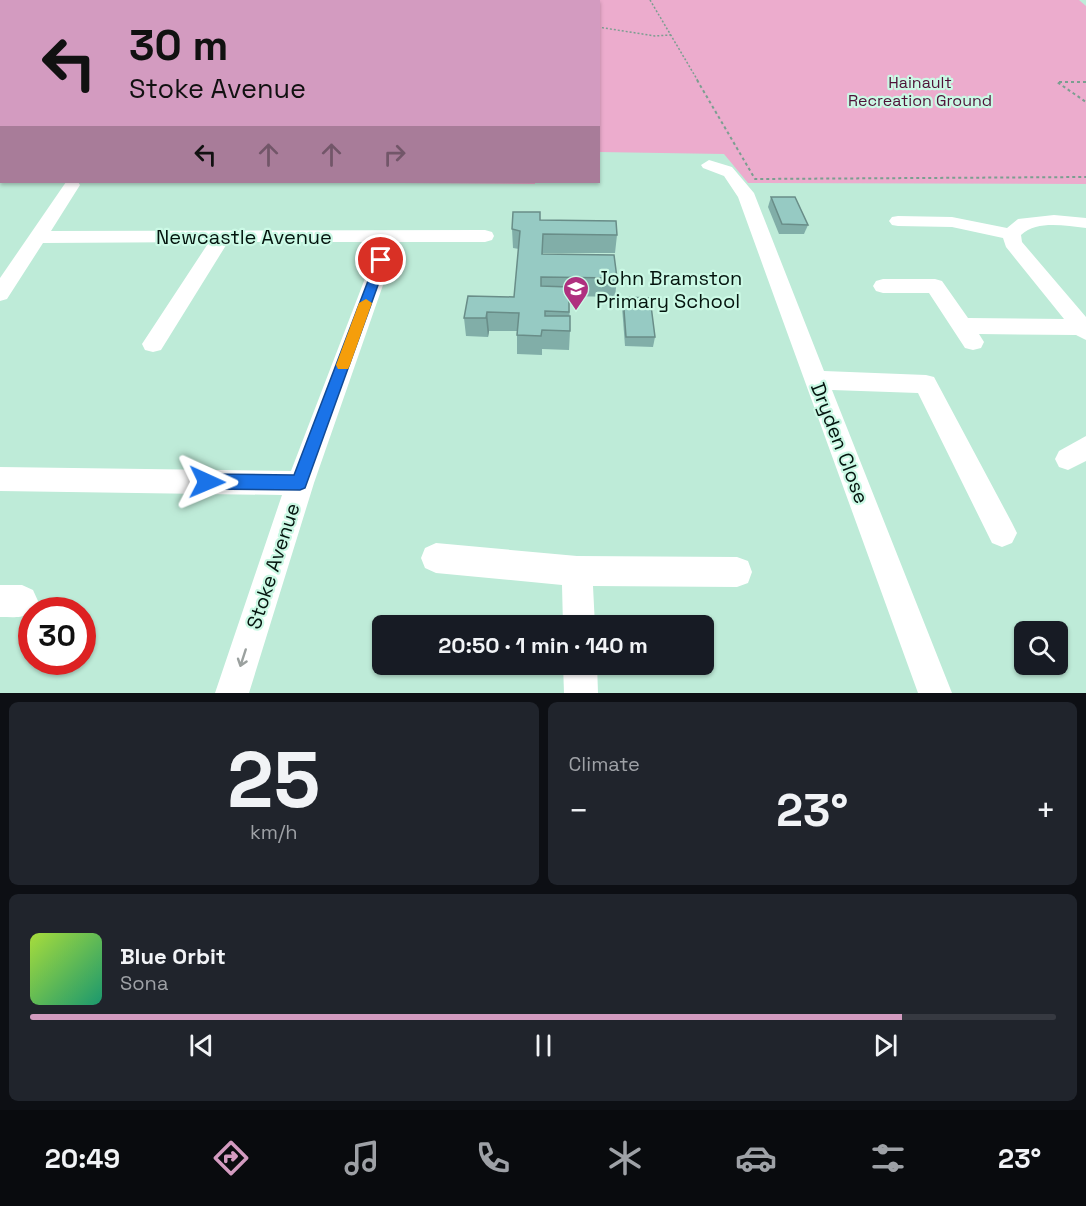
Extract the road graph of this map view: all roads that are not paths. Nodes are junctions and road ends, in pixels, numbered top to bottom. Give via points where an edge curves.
1 (709, 165) dead end
2 (72, 185) dead end
3 (898, 221) dead end
4 (1086, 223) edge
5 (1011, 234) junction
6 (485, 236) dead end
7 (40, 237) junction
8 (222, 237) junction
9 (390, 237) junction
10 (883, 286) dead end
11 (0, 294) edge
12 (1084, 329) edge
13 (153, 344) dead end
14 (816, 380) junction
15 (0, 479) edge
16 (300, 483) junction
17 (1002, 533) dead end
18 (436, 558) dead end
19 (577, 572) junction
20 (737, 572) dead end
21 (579, 615) edge
22 (580, 675) edge
23 (232, 693) edge
24 (581, 693) edge
25 (935, 693) edge

1 - 14 street, Dryden Close via 732,173 742,193 746,193
2 - 7 street
3 - 5 street via 952,222
4 - 5 street via 1024,223
5 - 12 street via 1013,243
6 - 9 street, Newcastle Avenue
7 - 8 street, Newcastle Avenue
7 - 11 street
8 - 9 street, Newcastle Avenue
8 - 13 street
9 - 16 street, Stoke Avenue
10 - 12 street via 935,286 968,334
14 - 17 street via 926,384
14 - 25 street, Dryden Close
15 - 16 street
16 -> 23 street, Stoke Avenue
18 - 19 street
19 - 20 street
19 - 21 street
22 - 24 street

